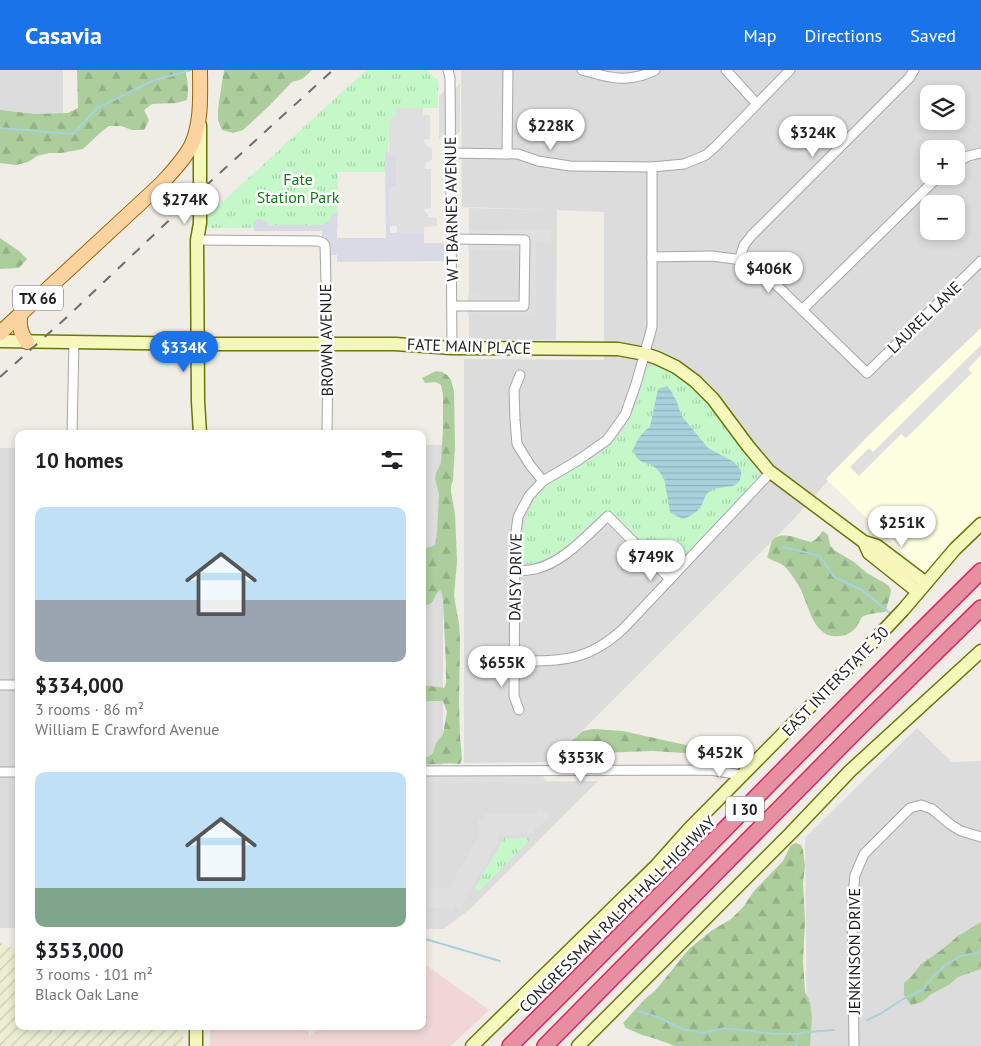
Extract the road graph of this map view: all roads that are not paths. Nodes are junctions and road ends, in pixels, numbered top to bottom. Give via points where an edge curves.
1 (200, 70) edge
2 (448, 70) edge
3 (508, 70) edge
4 (582, 70) edge
5 (655, 70) edge
6 (726, 70) edge
7 (790, 70) edge
8 (914, 70) edge
9 (757, 104) junction
10 (200, 105) junction
11 (981, 152) edge
12 (450, 154) junction
13 (507, 154) junction
14 (965, 158) edge
15 (652, 168) junction
16 (931, 185) edge
17 (451, 239) junction
18 (197, 240) junction
19 (652, 257) junction
20 (739, 260) junction
21 (981, 261) edge
22 (452, 306) junction
23 (802, 310) junction
24 (22, 313) junction
25 (0, 333) edge
26 (0, 341) edge
27 (27, 342) junction
28 (74, 342) junction
29 (198, 344) junction
30 (327, 344) junction
31 (452, 348) junction
32 (645, 354) junction
33 (520, 375) dead end
34 (72, 430) edge
35 (200, 430) edge
36 (327, 430) edge
37 (771, 472) junction
38 (543, 481) junction
39 (981, 524) edge
40 (515, 571) junction
41 (981, 571) edge
42 (670, 579) junction
43 (922, 588) junction
44 (981, 608) edge
45 (981, 651) edge
46 (514, 661) junction
47 (0, 685) edge
48 (15, 685) edge
49 (519, 710) dead end
50 (426, 771) edge
51 (0, 772) edge
52 (15, 772) edge
53 (742, 775) junction
54 (981, 837) edge
55 (196, 1030) edge
56 (196, 1046) edge
57 (472, 1046) edge
58 (510, 1046) edge
59 (545, 1046) edge
60 (578, 1046) edge
61 (854, 1046) edge

1 - 10 main road, TX 66
2 - 12 street, W T BARNES AVENUE
3 - 13 street
4 - 5 street via 612,78 632,77
6 - 9 street
7 - 9 street
8 - 20 street via 752,235
9 - 15 street via 706,155 684,164
10 - 18 main road via 200,223
10 - 24 main road, TX 66 via 193,142 170,174
11 - 14 street
12 - 13 street
12 - 17 street, W T BARNES AVENUE
13 - 15 street via 570,166
15 - 19 street, DAISY DRIVE
16 - 23 street
17 - 22 street, W T BARNES AVENUE
17 - 22 street via 525,240 524,306
18 - 29 main road
18 - 30 street, BROWN AVENUE via 323,242
19 - 20 street via 712,256
19 - 32 street, DAISY DRIVE via 652,327
20 - 23 street via 761,270
21 - 23 street, LAUREL LANE via 867,373
22 - 31 street, W T BARNES AVENUE
24 - 25 main road, TX 66
24 - 27 main road via 20,326
26 - 27 main road, FATE MAIN PLACE
27 - 28 main road, FATE MAIN PLACE
28 - 29 main road, FATE MAIN PLACE
28 - 34 street
29 - 30 main road, FATE MAIN PLACE
29 - 35 main road
30 - 31 main road, FATE MAIN PLACE
30 - 36 street, BROWN AVENUE
31 - 32 main road, FATE MAIN PLACE via 618,349
32 - 37 main road, FATE MAIN PLACE via 676,367 695,381
32 - 38 street, DAISY DRIVE via 625,415 607,440
33 - 38 street via 514,390 517,444
37 - 42 street
37 - 43 main road, FATE MAIN PLACE via 864,542 877,546
38 - 40 street, DAISY DRIVE via 529,496 518,517
39 - 43 main road, EAST INTERSTATE 30
40 - 42 street via 534,570 562,557 608,516
40 - 46 street, DAISY DRIVE
41 - 58 highway, CONGRESSMAN RALPH HALL HIGHWAY / I 30
42 - 46 street via 624,628 596,649 554,661
43 - 53 main road, EAST INTERSTATE 30
44 - 59 highway, I 30
45 - 60 main road via 850,771
46 - 49 street, DAISY DRIVE via 514,696
47 - 48 street
50 - 53 street via 710,770
51 - 52 street
53 - 57 main road, EAST INTERSTATE 30 via 655,867
54 - 61 street, JENKINSON DRIVE via 961,831 922,805 910,808 864,854 855,874 852,902
55 - 56 main road

